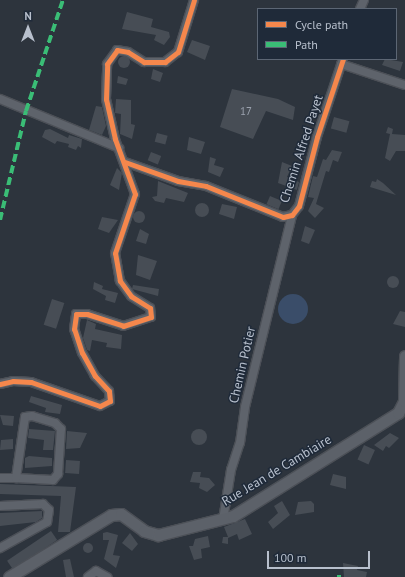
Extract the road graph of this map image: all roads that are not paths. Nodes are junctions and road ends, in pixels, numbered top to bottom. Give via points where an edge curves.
1 (194, 0) edge
2 (342, 62) edge
3 (405, 85) edge
4 (0, 99) edge
5 (119, 148) junction
6 (125, 162) junction
7 (292, 216) junction
8 (405, 356) edge
9 (0, 384) edge
10 (0, 478) edge
11 (16, 478) junction
12 (0, 506) edge
13 (223, 520) junction
14 (0, 548) edge
15 (9, 577) edge
16 (88, 577) edge
17 (107, 577) edge

1 - 5 street via 178,52 164,62 144,62 128,52 118,50 107,64 106,99
2 - 3 street
2 - 7 street, Chemin Alfred Payet via 317,137 299,206
4 - 5 street
5 - 6 street
6 - 7 street, Chemin Alfred Payet via 178,181 206,186 283,217
6 - 9 street via 136,194 115,253 120,281 131,296 150,308 151,317 124,326 87,314 76,314 74,329 82,353 95,376 109,391 110,400 100,406 31,382 13,381
7 - 13 street, Chemin Potier via 245,407
8 - 13 main road, Rue Jean de Cambiaire via 404,401 395,416 260,500
10 - 11 street
11 - 11 street via 53,480 58,474 61,429 55,423 32,416 24,417
12 - 14 street via 43,504 49,510 47,522
13 - 15 main road, Rue Jean de Cambiaire via 158,535 144,531 121,514 111,514
16 - 17 street via 96,570

